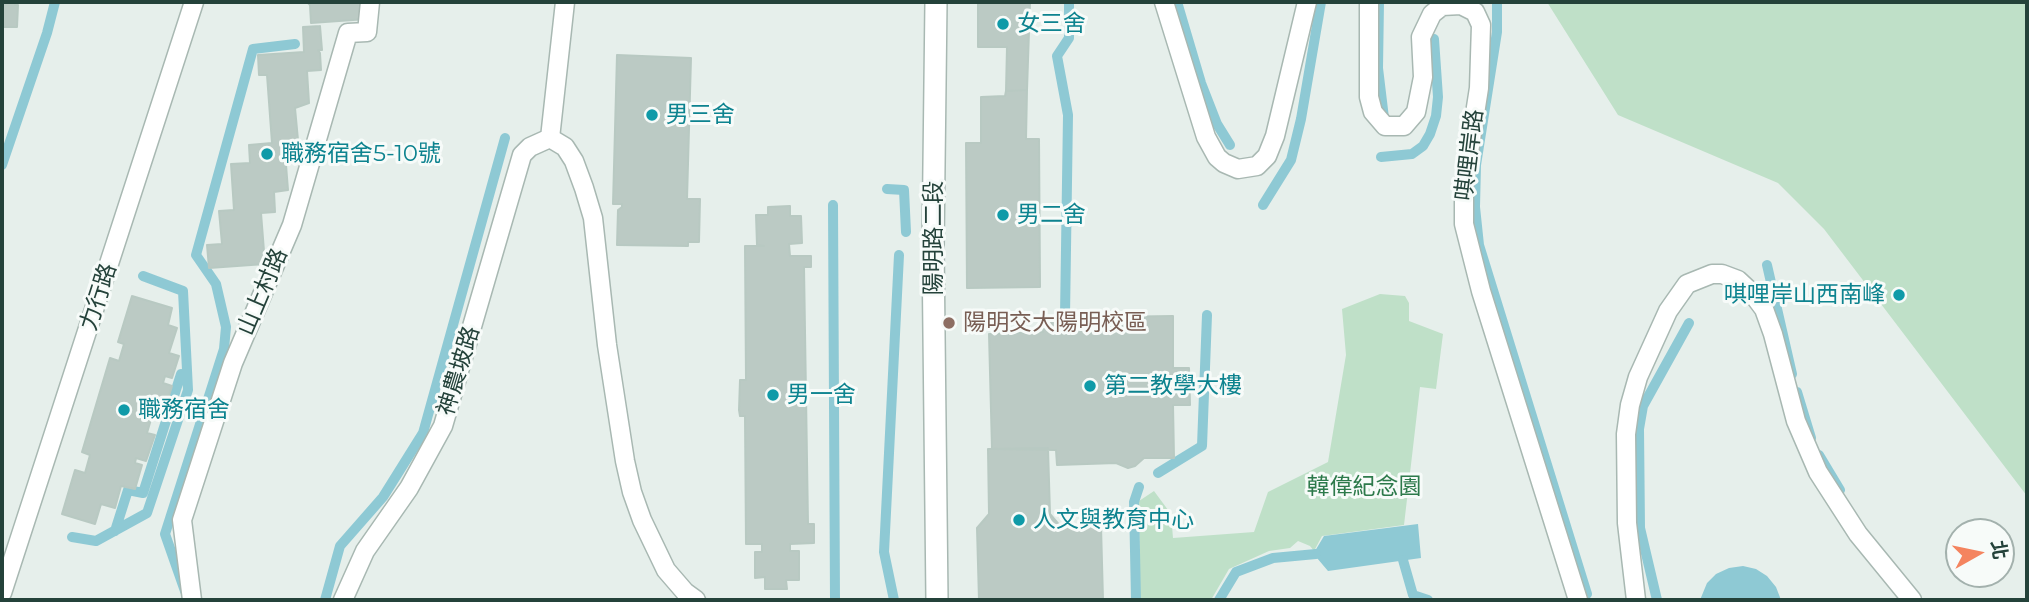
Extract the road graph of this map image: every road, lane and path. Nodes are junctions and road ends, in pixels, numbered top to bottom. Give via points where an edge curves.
1 (194, 2) edge
2 (370, 2) edge
3 (565, 2) edge
4 (936, 2) edge
5 (1164, 2) edge
6 (1307, 2) edge
7 (1369, 2) edge
8 (550, 138) junction
9 (2, 593) edge
10 (192, 600) edge
11 (343, 600) edge
12 (696, 600) edge
13 (937, 600) edge
14 (1578, 600) edge
15 (1636, 600) edge
16 (1912, 600) edge

1 - 9 lane, 力行路
2 - 10 lane, 山上村路 via 366,32 348,33 292,225 233,363 182,520
3 - 8 lane
4 - 13 street, 陽明路二段
5 - 6 lane via 1206,137 1217,157 1238,169 1257,166 1267,156
7 - 14 lane, 唭哩岸路 via 1369,97 1373,112 1385,126 1404,126 1416,112 1423,76 1421,37 1427,20 1442,6 1461,5 1475,12 1481,25 1464,224
8 - 11 lane, 神農坡路 via 523,155 443,426 409,488 365,551
8 - 12 lane via 565,147 573,161 593,218 607,345 632,492 666,570
15 - 16 lane via 1627,501 1630,405 1668,311 1687,284 1712,274 1738,280 1764,309 1796,421 1818,472 1858,534

